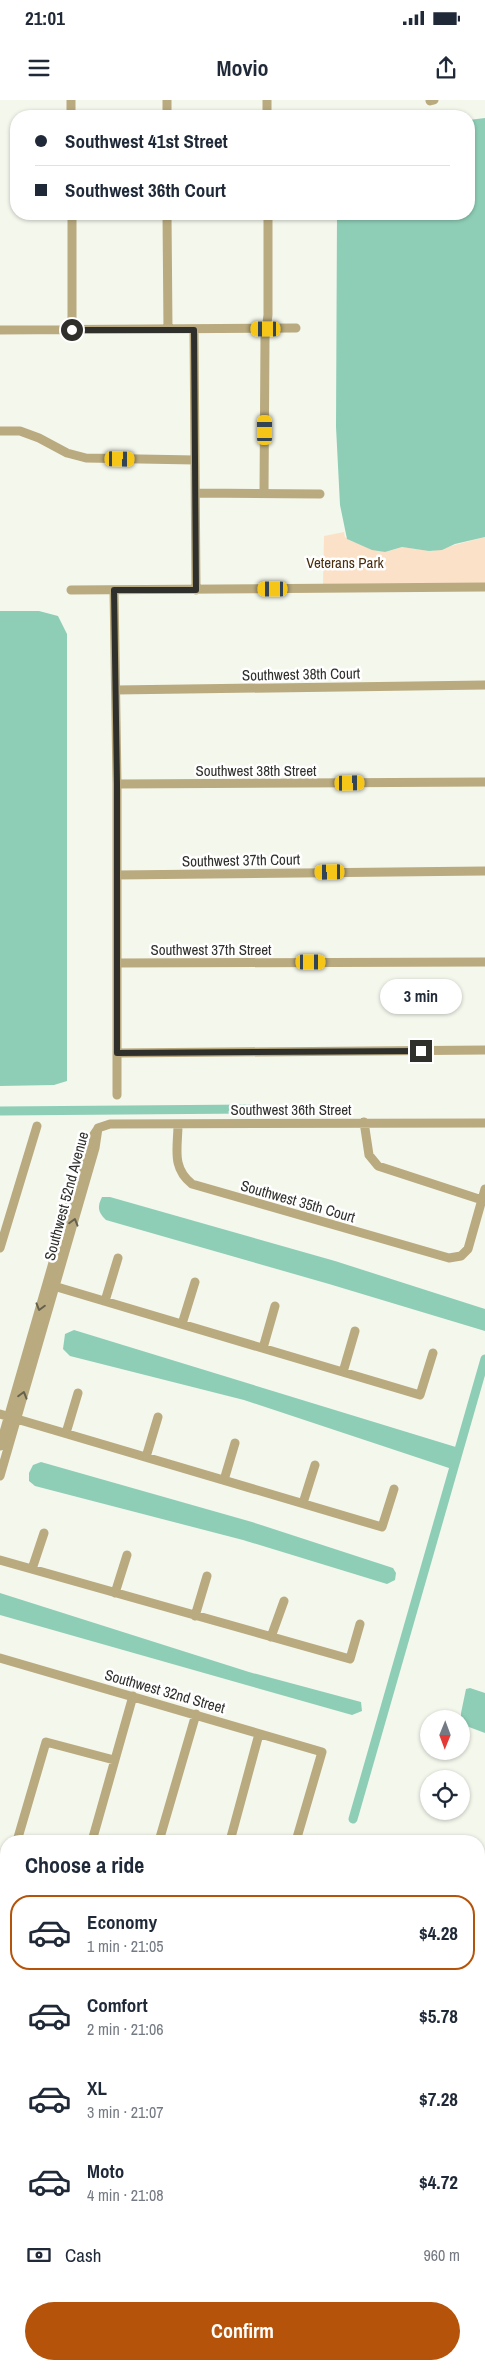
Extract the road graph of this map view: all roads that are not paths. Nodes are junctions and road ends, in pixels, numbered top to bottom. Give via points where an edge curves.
1 (430, 100) edge
2 (434, 100) edge
3 (72, 220) edge
4 (167, 220) edge
5 (268, 220) edge
6 (296, 328) dead end
7 (168, 329) junction
8 (266, 329) junction
9 (0, 330) edge
10 (72, 330) junction
11 (194, 330) junction
12 (0, 431) edge
13 (195, 460) junction
14 (196, 493) junction
15 (264, 493) junction
16 (320, 494) dead end
17 (485, 587) edge
18 (71, 590) dead end
19 (114, 590) junction
20 (196, 590) junction
21 (485, 685) edge
22 (116, 690) junction
23 (485, 782) edge
24 (117, 784) junction
25 (485, 871) edge
26 (118, 875) junction
27 (117, 962) junction
28 (485, 962) edge
29 (485, 1050) edge
30 (117, 1053) junction
31 (117, 1095) dead end
32 (364, 1122) junction
33 (485, 1123) edge
34 (178, 1124) junction
35 (37, 1126) dead end
36 (98, 1128) joint
37 (485, 1189) edge
38 (482, 1200) junction
39 (0, 1208) edge
40 (10, 1211) junction
41 (0, 1248) edge
42 (118, 1258) dead end
43 (195, 1282) dead end
44 (51, 1285) junction
45 (105, 1302) junction
46 (275, 1306) dead end
47 (182, 1324) junction
48 (356, 1331) dead end
49 (263, 1348) junction
50 (433, 1353) dead end
51 (343, 1372) junction
52 (78, 1393) dead end
53 (8, 1416) edge
54 (158, 1416) dead end
55 (66, 1433) junction
56 (236, 1443) dead end
57 (0, 1446) edge
58 (146, 1457) junction
59 (315, 1464) dead end
60 (0, 1476) edge
61 (224, 1480) junction
62 (394, 1489) dead end
63 (303, 1503) junction
64 (44, 1533) dead end
65 (127, 1555) dead end
66 (0, 1560) edge
67 (32, 1569) junction
68 (207, 1576) dead end
69 (115, 1593) junction
70 (284, 1600) dead end
71 (195, 1616) junction
72 (360, 1624) dead end
73 (271, 1637) junction
74 (0, 1658) edge
75 (133, 1696) junction
76 (196, 1714) junction
77 (260, 1734) junction
78 (114, 1760) junction
79 (19, 1835) edge
80 (94, 1835) edge
81 (161, 1835) edge
82 (232, 1835) edge
83 (298, 1835) edge

1 - 2 street
3 - 10 street
4 - 7 street
5 - 8 street
6 - 8 street
7 - 10 street
7 - 11 street
8 - 11 street
8 - 15 street
9 - 10 street
11 - 13 street
12 - 13 street via 26,433 67,453 86,458
13 - 14 street
14 - 15 street
14 - 20 street
15 - 16 street
17 - 20 street
18 - 19 street
19 - 20 street
19 - 22 street
21 - 22 street, Southwest 38th Court
22 - 24 street
23 - 24 street, Southwest 38th Street
24 - 26 street
25 - 26 street, Southwest 37th Court
26 - 27 street
27 - 28 street, Southwest 37th Street
27 - 30 street
29 - 30 street
30 - 31 street
32 - 33 street, Southwest 36th Street
32 - 34 street, Southwest 36th Street
32 - 38 street via 369,1154 378,1166
34 - 36 street, Southwest 36th Street via 110,1124
34 - 38 street, Southwest 35th Court via 177,1165 182,1176 192,1184 449,1258 461,1256 468,1248
35 - 40 street
36 - 44 street, Southwest 52nd Avenue via 87,1146
37 - 38 street
39 - 40 street
40 - 41 street
42 - 45 street
43 - 47 street
44 - 45 street
44 - 53 street, Southwest 52nd Avenue
45 - 47 street
46 - 49 street
47 - 49 street
48 - 51 street
49 - 51 street
50 - 51 street via 420,1395
52 - 55 street
53 - 55 street
53 - 57 street, Southwest 52nd Avenue
53 - 60 street, Southwest 52nd Avenue
54 - 58 street
55 - 58 street
56 - 61 street
58 - 61 street
59 - 63 street
61 - 63 street
62 - 63 street via 382,1527
64 - 67 street
65 - 69 street
66 - 67 street
67 - 69 street
68 - 71 street
69 - 71 street
70 - 73 street
71 - 73 street
72 - 73 street via 350,1659
74 - 75 street, Southwest 32nd Street
75 - 76 street, Southwest 32nd Street
75 - 78 street
76 - 77 street, Southwest 32nd Street
76 - 81 street
77 - 82 street
77 - 83 street, Southwest 32nd Street via 322,1752
78 - 79 street via 46,1742
78 - 80 street

